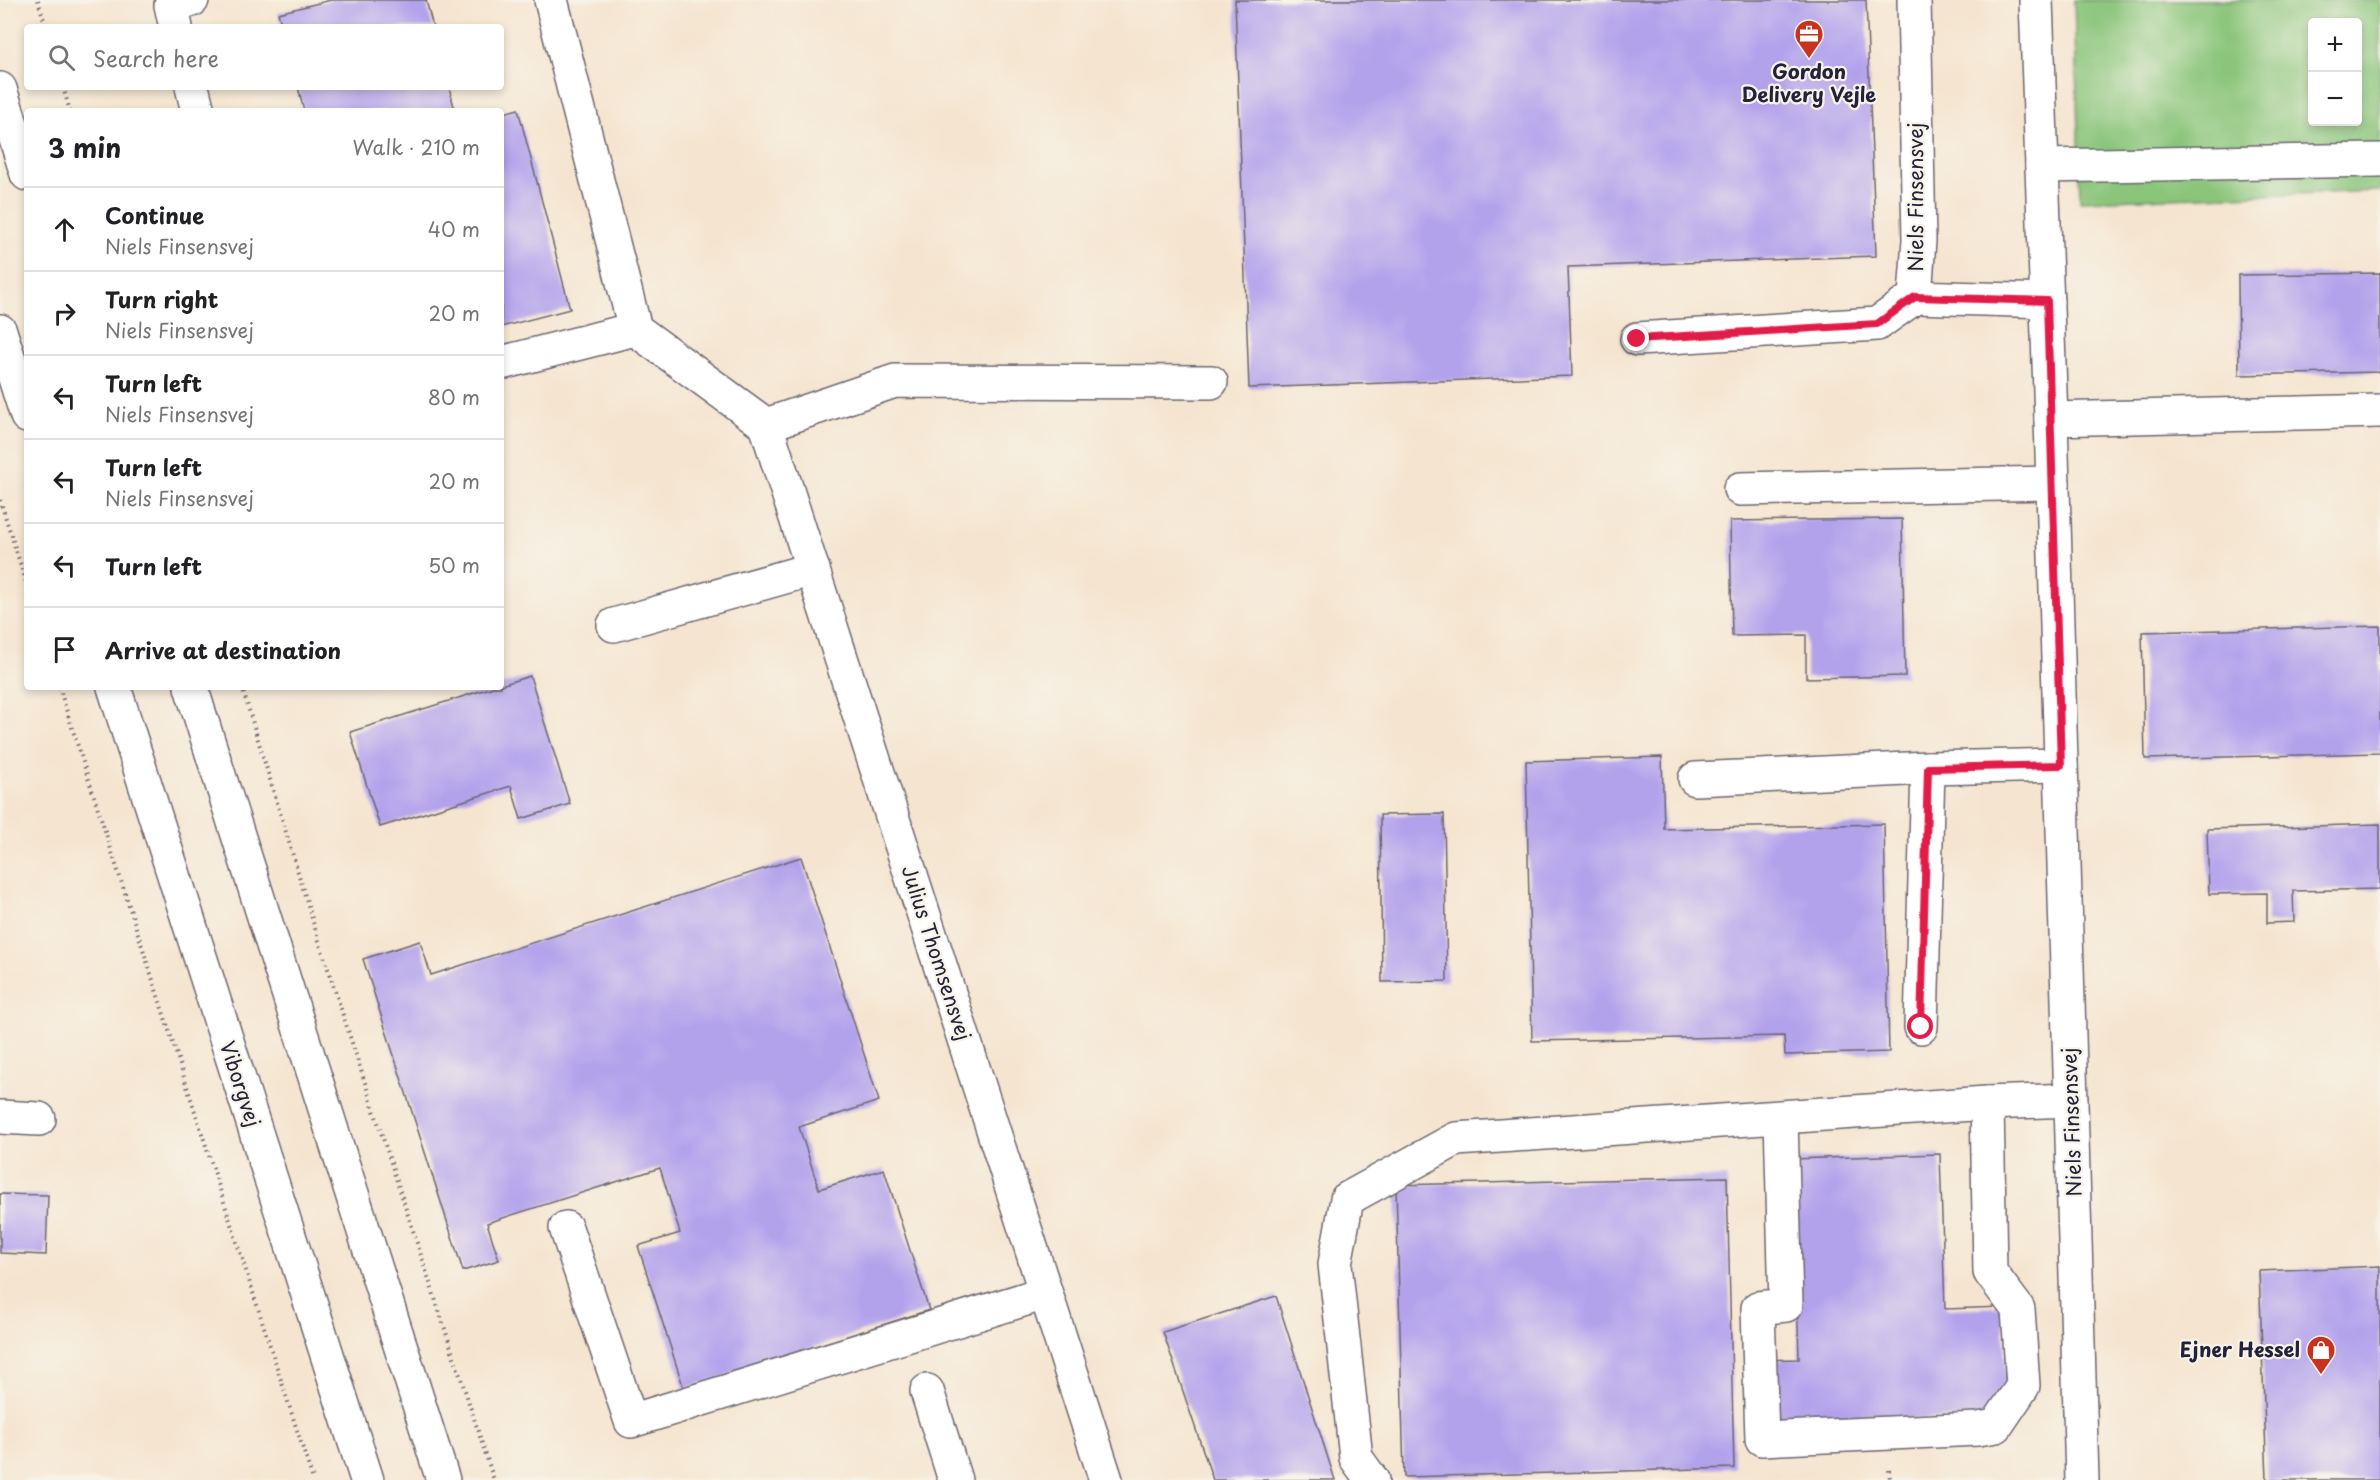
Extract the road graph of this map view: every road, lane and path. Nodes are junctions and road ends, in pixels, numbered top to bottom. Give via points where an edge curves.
1 (38, 0) edge
2 (192, 0) edge
3 (550, 0) edge
4 (1914, 0) edge
5 (2036, 0) edge
6 (45, 24) edge
7 (175, 24) edge
8 (0, 89) edge
9 (64, 90) edge
10 (193, 90) edge
11 (69, 108) edge
12 (197, 108) edge
13 (2380, 160) edge
14 (24, 165) edge
15 (2042, 166) junction
16 (1915, 297) junction
17 (2047, 301) junction
18 (635, 329) junction
19 (0, 331) edge
20 (1637, 339) dead end
21 (504, 362) edge
22 (1211, 382) dead end
23 (24, 407) edge
24 (2380, 411) edge
25 (2051, 419) junction
26 (766, 425) junction
27 (2053, 483) junction
28 (1740, 489) dead end
29 (0, 500) edge
30 (813, 569) junction
31 (24, 576) edge
32 (614, 625) dead end
33 (60, 690) edge
34 (115, 690) edge
35 (191, 690) edge
36 (243, 690) edge
37 (2061, 765) junction
38 (1928, 768) junction
39 (1695, 780) dead end
40 (1921, 1027) dead end
41 (2071, 1100) junction
42 (1987, 1103) junction
43 (0, 1117) edge
44 (1781, 1118) junction
45 (39, 1119) dead end
46 (566, 1228) dead end
47 (1045, 1293) junction
48 (927, 1391) dead end
49 (314, 1480) edge
50 (367, 1480) edge
51 (443, 1480) edge
52 (494, 1480) edge
53 (955, 1480) edge
54 (1106, 1480) edge
55 (1372, 1480) edge
56 (2081, 1480) edge

1 - 6 path
2 - 7 street via 171,5
3 - 18 street
4 - 16 street, Niels Finsensvej via 1919,240
5 - 15 street, Niels Finsensvej
8 - 14 street
9 - 11 path
10 - 12 street
13 - 15 street
15 - 17 street, Niels Finsensvej
16 - 17 street, Niels Finsensvej
16 - 20 street via 1877,324
17 - 25 street, Niels Finsensvej
18 - 21 street
18 - 26 street
19 - 23 street
22 - 26 street via 895,381
24 - 25 street
25 - 27 street, Niels Finsensvej
26 - 30 street, Julius Thomsensvej
27 - 28 street
27 - 37 street, Niels Finsensvej
29 - 31 path
30 - 32 street
30 - 47 street, Julius Thomsensvej
33 - 49 path
34 - 50 street, Viborgvej
35 - 51 street
36 - 52 path via 317,935
37 - 38 street
37 - 41 street, Niels Finsensvej
38 - 39 street
38 - 40 street
41 - 42 street
41 - 56 street, Niels Finsensvej
42 - 44 street
42 - 44 street via 1990,1272 2018,1309 2023,1386 1996,1426 1978,1430 1762,1439 1758,1308 1786,1305
43 - 45 street
44 - 55 street via 1456,1139 1347,1199 1335,1264 1356,1458
46 - 47 street via 631,1421
47 - 54 street, Julius Thomsensvej
48 - 53 street

